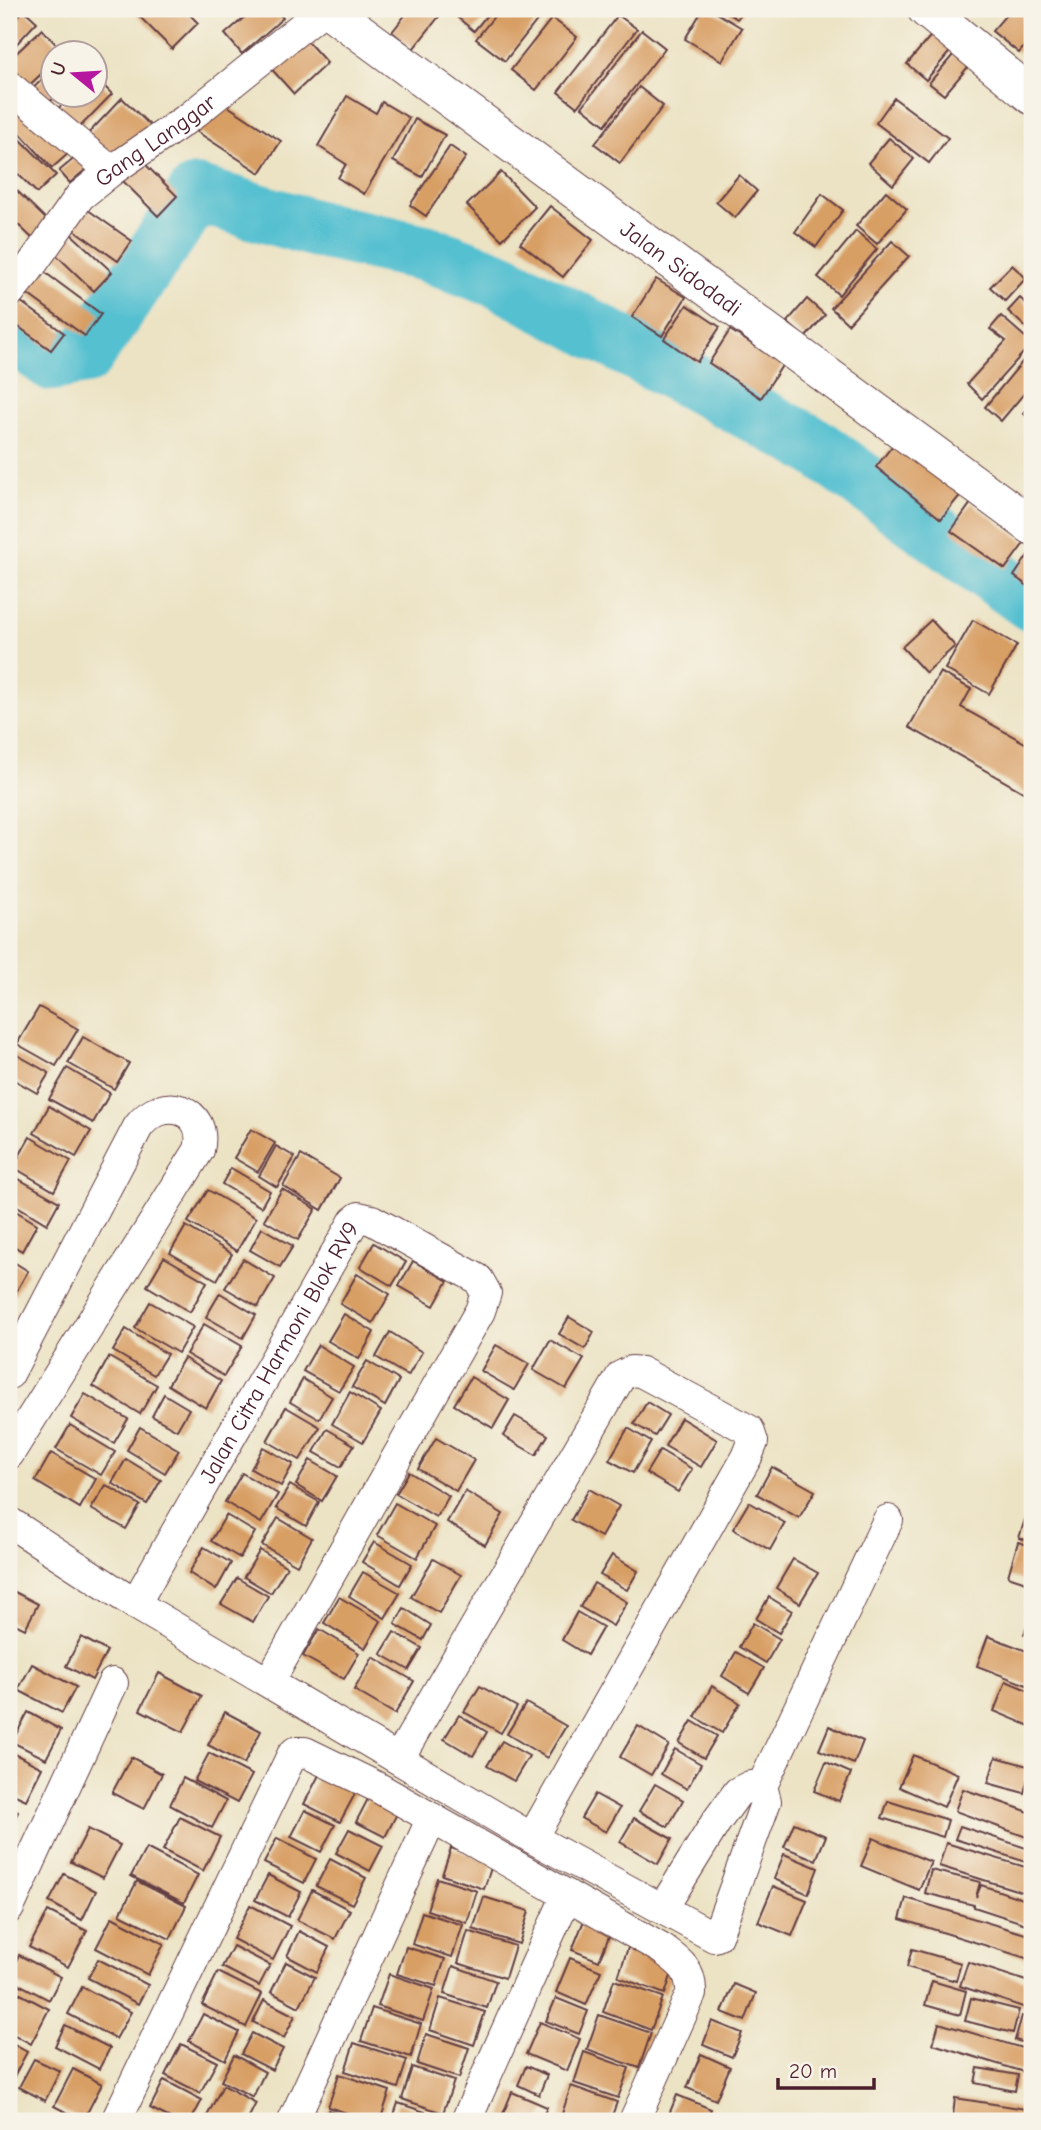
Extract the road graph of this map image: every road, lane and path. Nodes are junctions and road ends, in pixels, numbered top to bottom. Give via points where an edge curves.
1 (326, 9) edge
2 (926, 9) edge
3 (9, 86) edge
4 (1032, 96) edge
5 (111, 171) junction
6 (9, 293) edge
7 (1032, 526) edge
8 (9, 1374) edge
9 (9, 1454) edge
10 (888, 1520) dead end
11 (9, 1522) edge
12 (135, 1604) junction
13 (269, 1682) junction
14 (113, 1683) dead end
15 (399, 1758) junction
16 (762, 1786) junction
17 (432, 1818) junction
18 (532, 1838) junction
19 (567, 1895) junction
20 (9, 1908) edge
21 (663, 1908) junction
22 (116, 2121) edge
23 (293, 2121) edge
24 (466, 2121) edge
25 (634, 2121) edge

1 - 5 street, Gang Langgar via 191,116
1 - 7 street, Jalan Sidodadi
2 - 4 street
3 - 5 street
5 - 6 street, Gang Langgar via 80,196
8 - 9 street via 142,1122 167,1108 191,1117 200,1125 199,1150
10 - 16 street
11 - 12 street
12 - 13 street
12 - 13 street, Jalan Citra Harmoni Blok RV9 via 354,1221 359,1217 372,1220 478,1279 486,1293 480,1311
13 - 15 street
14 - 20 street
15 - 18 street
15 - 18 street via 621,1376 641,1372 748,1430 752,1442 747,1457
16 - 21 street via 738,1792
16 - 21 street via 766,1801 717,1936
17 - 19 street
17 - 22 street via 314,1755 292,1755
17 - 23 street
18 - 21 street
19 - 24 street
19 - 25 street via 662,1949 689,1974 691,1994

